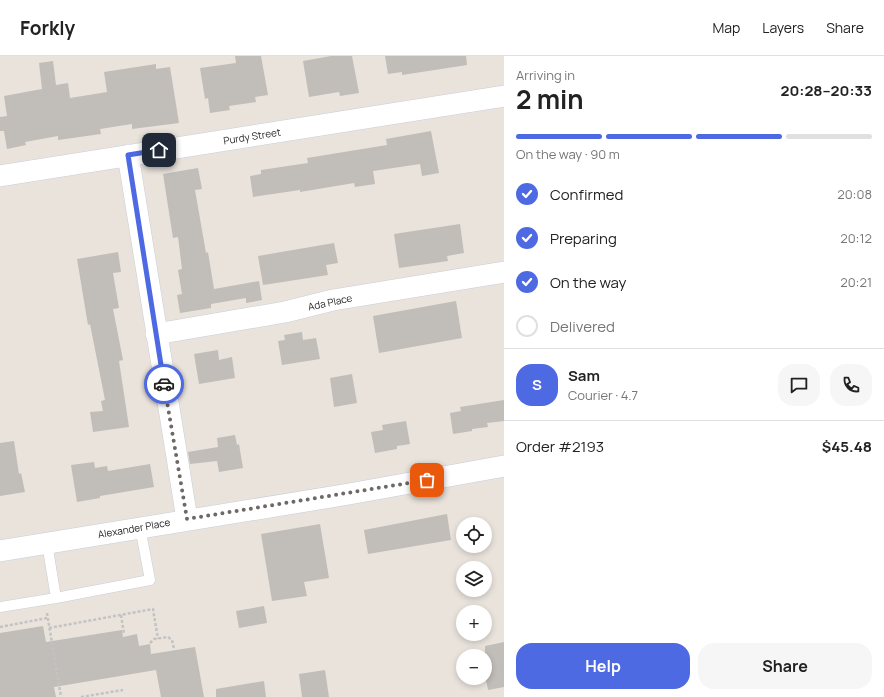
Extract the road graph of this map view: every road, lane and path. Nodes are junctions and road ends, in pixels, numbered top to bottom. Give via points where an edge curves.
1 (504, 96) edge
2 (128, 155) junction
3 (0, 176) edge
4 (504, 272) edge
5 (156, 334) junction
6 (504, 466) edge
7 (187, 519) junction
8 (140, 527) junction
9 (47, 543) junction
10 (0, 551) edge
11 (56, 598) junction
12 (0, 607) edge
13 (47, 613) dead end
14 (121, 615) junction
15 (48, 618) junction
16 (1, 626) edge
17 (49, 628) junction
18 (3, 631) dead end
19 (124, 634) dead end
20 (158, 638) junction
21 (150, 643) dead end
22 (174, 649) dead end
23 (61, 663) dead end
24 (56, 664) junction
25 (123, 690) dead end
26 (61, 697) edge
27 (81, 697) edge

1 - 2 street, Purdy Street
2 - 3 street, Purdy Street
2 - 5 street
4 - 5 street, Ada Place via 333,300 285,312
5 - 7 street
6 - 7 street, Alexander Place via 349,494
7 - 8 street, Alexander Place
8 - 9 street, Alexander Place
8 - 11 lane via 150,580
9 - 10 street, Alexander Place
9 - 11 lane
11 - 12 lane
13 - 15 path
14 - 17 path
14 - 19 path
14 - 20 path via 153,609
15 - 16 path
15 - 17 path
16 - 18 path
17 - 24 path
20 - 21 path via 151,640
20 - 22 path via 170,638
23 - 24 path
24 - 26 path
25 - 27 path

